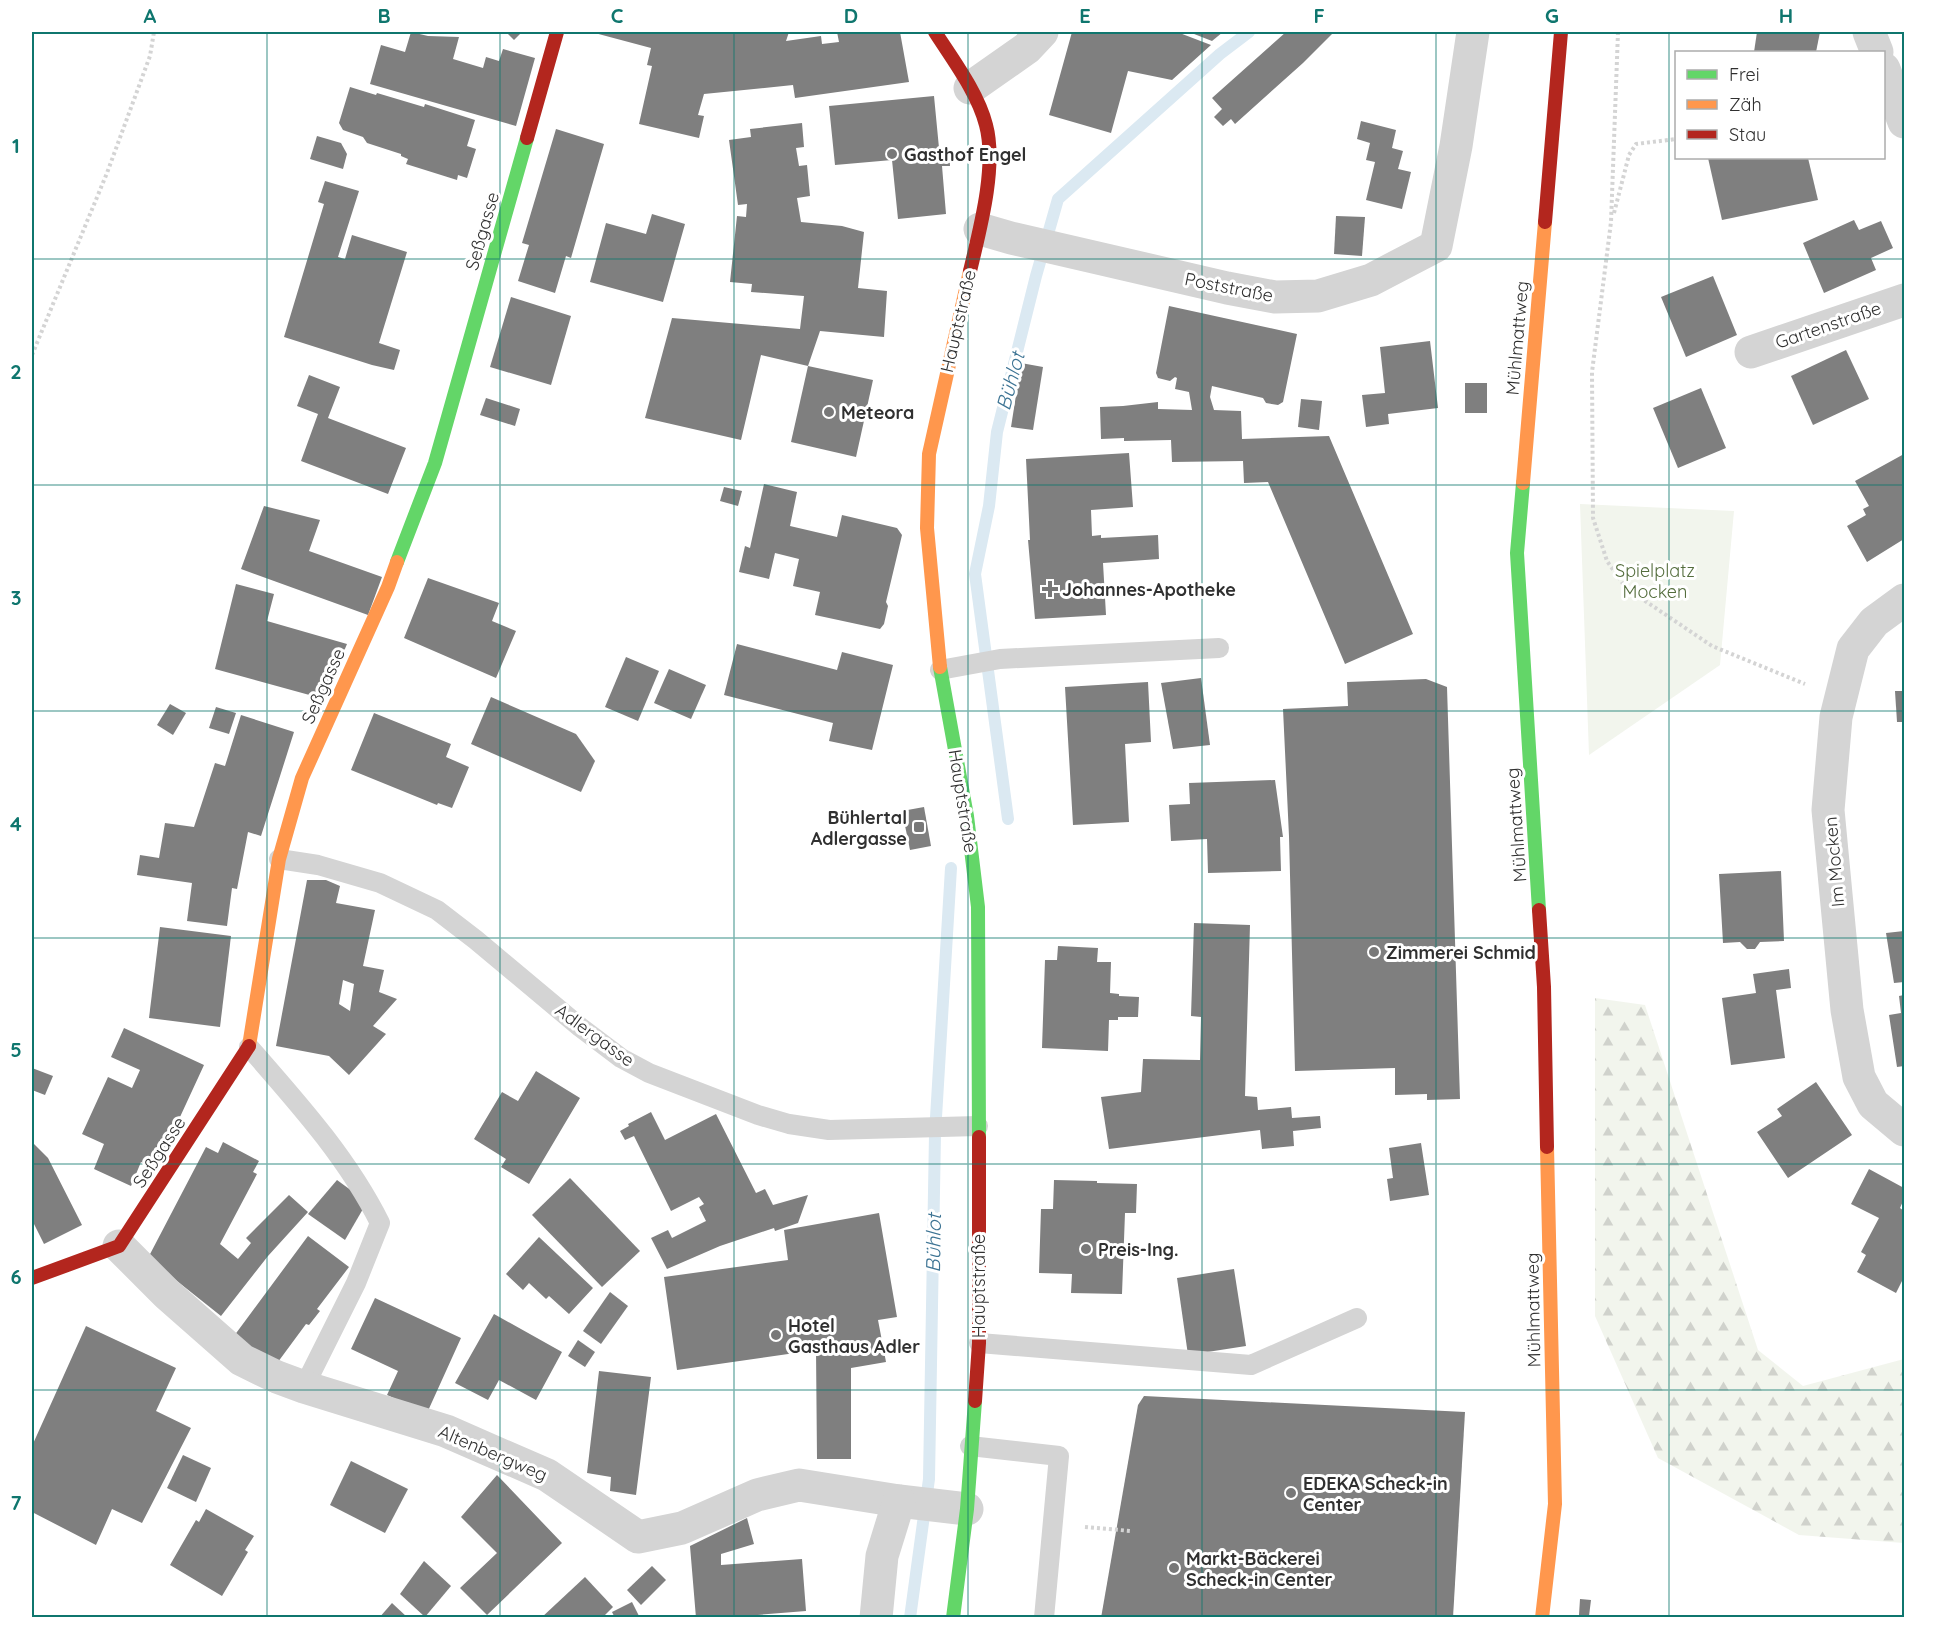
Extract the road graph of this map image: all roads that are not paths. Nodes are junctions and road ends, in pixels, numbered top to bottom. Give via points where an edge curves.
1 (557, 32) edge
2 (935, 32) edge
3 (1042, 32) edge
4 (1473, 32) edge
5 (1561, 32) edge
6 (1869, 32) edge
7 (1877, 51) edge
8 (1885, 72) edge
9 (970, 88) junction
10 (1905, 122) edge
11 (980, 229) junction
12 (1905, 300) edge
13 (1751, 352) dead end
14 (1905, 600) edge
15 (1219, 648) dead end
16 (940, 670) junction
17 (279, 859) junction
18 (249, 1047) junction
19 (978, 1126) junction
20 (1905, 1130) edge
21 (119, 1246) junction
22 (32, 1278) edge
23 (1357, 1318) dead end
24 (979, 1343) junction
25 (304, 1387) junction
26 (970, 1446) junction
27 (899, 1502) junction
28 (955, 1507) junction
29 (876, 1617) edge
30 (953, 1617) edge
31 (1044, 1617) edge
32 (1542, 1617) edge

1 - 17 street, Seßgasse via 435,463 388,587 302,778
2 - 9 street, Hauptstraße
3 - 9 street via 1027,48
4 - 11 street, Poststraße via 1436,246 1371,280 1318,296 1275,297
5 - 32 street, Mühlmattweg via 1517,553 1544,987 1555,1504
6 - 7 street
8 - 10 street
9 - 11 street, Hauptstraße via 986,124 991,156
11 - 16 street, Hauptstraße via 929,454 927,528
12 - 13 street, Gartenstraße
14 - 20 street, Im Mocken via 1874,622 1853,649 1836,717 1828,810 1847,1010 1859,1077 1873,1104
15 - 16 lane via 1000,659
16 - 19 street, Hauptstraße via 967,816 978,907
17 - 18 street, Seßgasse
17 - 19 lane, Adlergasse via 318,865 380,883 437,910 621,1058 649,1073 758,1115 829,1130
18 - 21 street, Seßgasse
18 - 25 lane via 314,1121 365,1193 380,1223 356,1282
19 - 24 street, Hauptstraße
21 - 22 street
21 - 25 street, Altenbergweg via 242,1360
23 - 24 lane via 1251,1365
24 - 26 street, Hauptstraße
25 - 27 street, Altenbergweg via 446,1431 547,1475 638,1537 682,1528 757,1495 799,1485
26 - 28 street, Hauptstraße
26 - 31 lane via 1059,1456
27 - 28 street, Altenbergweg
27 - 29 street via 882,1556
28 - 30 street, Hauptstraße

